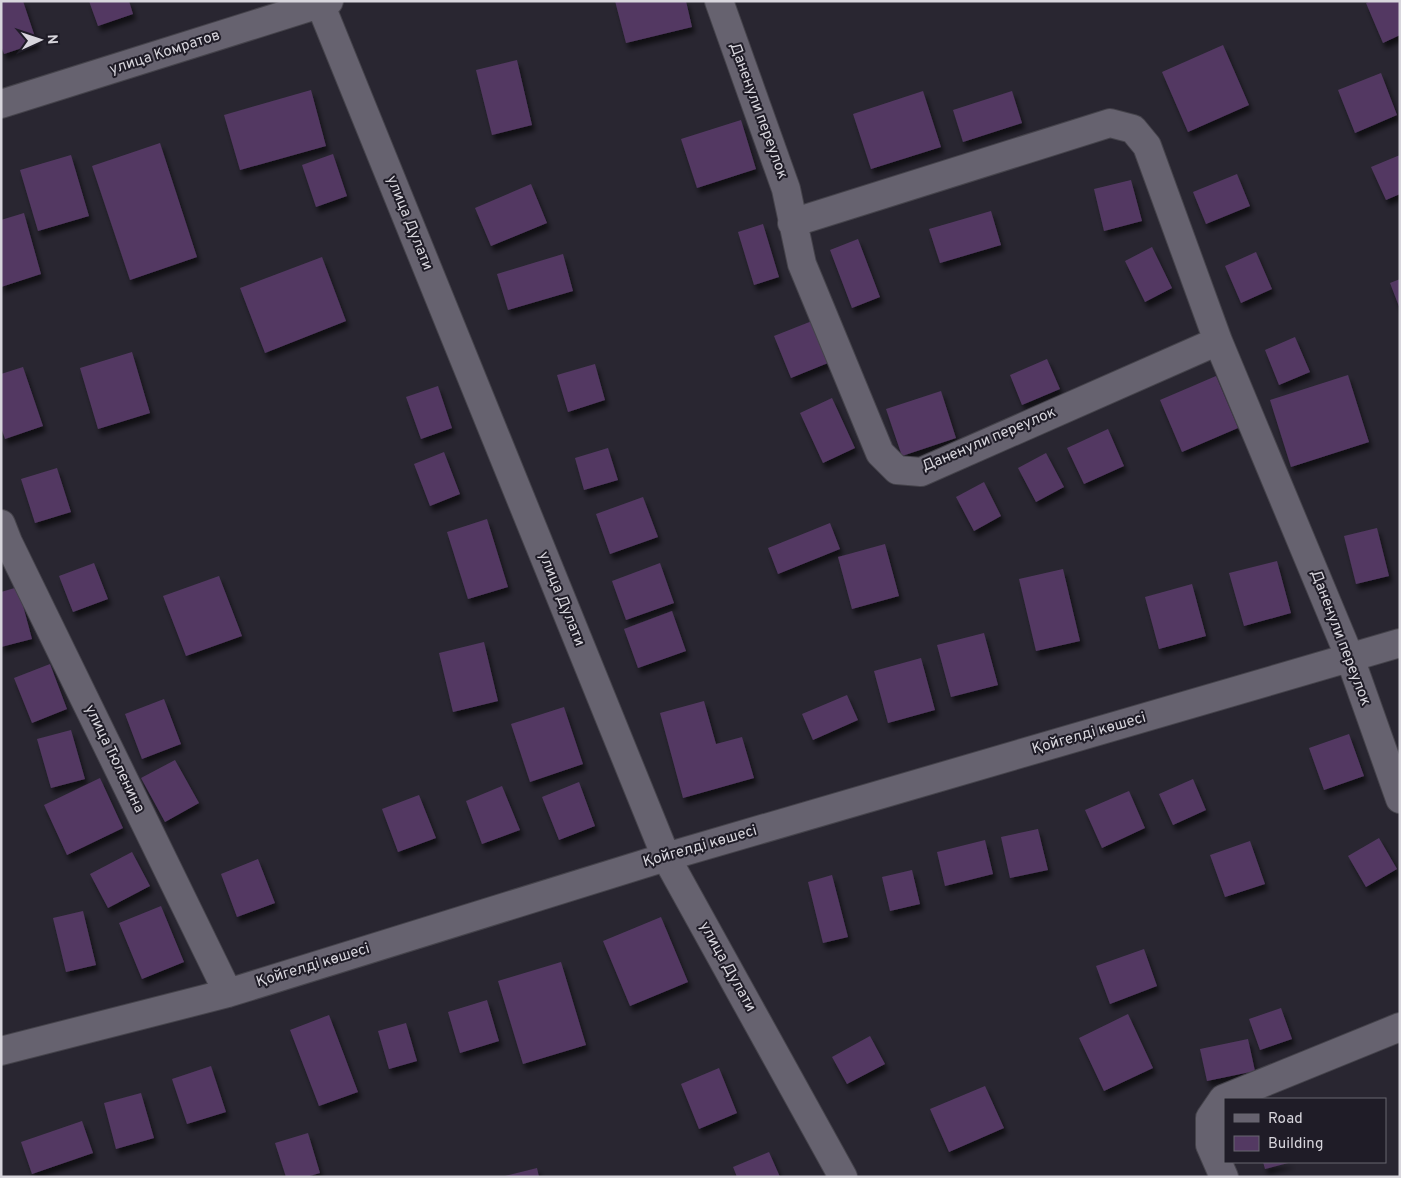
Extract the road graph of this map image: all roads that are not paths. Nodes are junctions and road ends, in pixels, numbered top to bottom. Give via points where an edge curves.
1 (719, 1) edge
2 (323, 2) edge
3 (1, 104) edge
4 (792, 223) junction
5 (1218, 341) junction
6 (1, 524) edge
7 (1400, 643) edge
8 (1350, 658) junction
9 (1400, 799) edge
10 (666, 857) junction
11 (228, 993) junction
12 (1400, 1027) edge
13 (1, 1051) edge
14 (1225, 1098) edge
15 (1224, 1099) edge
16 (843, 1177) edge
17 (1224, 1177) edge

1 - 4 street, Даненули переулок via 786,189
2 - 3 street, улица Комратов
2 - 10 street, улица Дулати
4 - 5 street, Даненули переулок via 1110,123 1133,129 1147,146
4 - 5 street, Даненули переулок via 802,264 880,453 897,470 921,472
5 - 8 street, Даненули переулок
6 - 11 street, улица Тюленина
7 - 8 street, Қойгелді көшесі
8 - 9 street, Даненули переулок
8 - 10 street, Қойгелді көшесі
10 - 11 street, Қойгелді көшесі
10 - 16 street, улица Дулати
11 - 13 street, Қойгелді көшесі
12 - 14 street
15 - 17 street via 1210,1118 1210,1145

